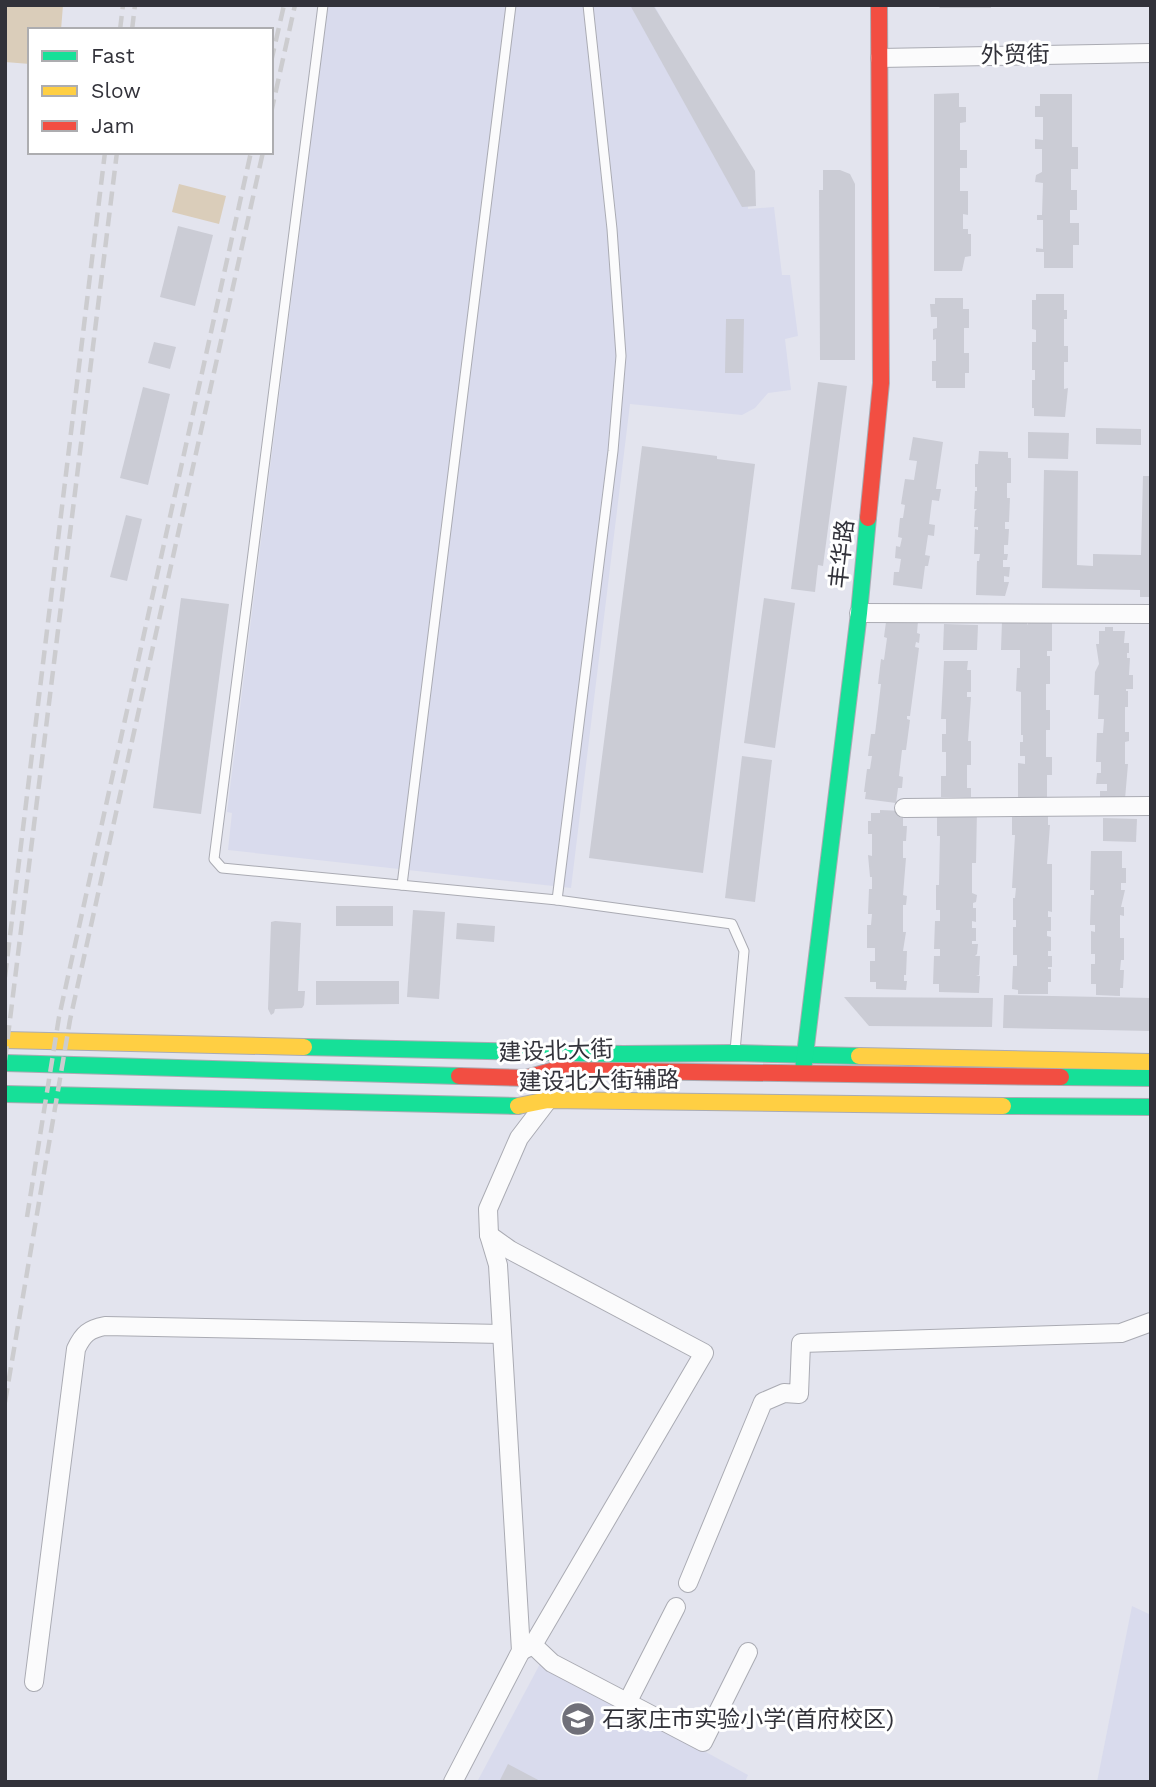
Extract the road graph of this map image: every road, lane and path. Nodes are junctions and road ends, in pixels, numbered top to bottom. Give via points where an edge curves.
1 (323, 5) edge
2 (512, 5) edge
3 (589, 5) edge
4 (879, 5) edge
5 (1151, 53) edge
6 (880, 58) junction
7 (859, 613) junction
8 (1151, 614) edge
9 (1151, 806) edge
10 (904, 808) dead end
11 (402, 885) junction
12 (557, 900) junction
13 (5, 1040) edge
14 (735, 1053) junction
15 (805, 1055) junction
16 (1151, 1062) edge
17 (5, 1063) edge
18 (1151, 1078) edge
19 (803, 1080) junction
20 (1151, 1091) edge
21 (5, 1094) edge
22 (548, 1100) junction
23 (802, 1104) junction
24 (1151, 1107) edge
25 (489, 1235) junction
26 (1151, 1322) edge
27 (502, 1334) junction
28 (688, 1583) dead end
29 (676, 1607) dead end
30 (527, 1648) junction
31 (748, 1652) dead end
32 (34, 1682) dead end
33 (627, 1703) junction
34 (453, 1782) edge

1 - 11 lane via 214,859 222,868
2 - 11 lane
3 - 12 lane via 621,356
4 - 6 street, 丰华路
5 - 6 street, 外贸街
6 - 7 street, 丰华路 via 881,383
7 - 8 street
7 - 15 street, 丰华路
9 - 10 street
11 - 12 lane
12 - 14 lane via 732,924 744,951
13 - 14 street, 建设北大街辅路
14 - 15 street, 建设北大街辅路
15 - 16 street, 建设北大街辅路
15 - 19 street, 丰华路
17 - 19 street, 建设北大街 via 526,1078 555,1070
18 - 19 street, 建设北大街
19 - 20 street
19 - 23 street, 丰华路
21 - 22 street, 建设北大街辅路 via 522,1106
22 - 23 street, 建设北大街辅路
22 - 25 street via 519,1138 488,1209
23 - 24 street, 建设北大街辅路
25 - 27 street via 498,1265
25 - 30 street via 704,1353
26 - 28 street via 1121,1333 801,1343 799,1394 784,1393 763,1402
27 - 30 street
27 - 32 street via 92,1328 76,1349
29 - 33 street
30 - 33 street
30 - 34 street
31 - 33 street via 703,1742

